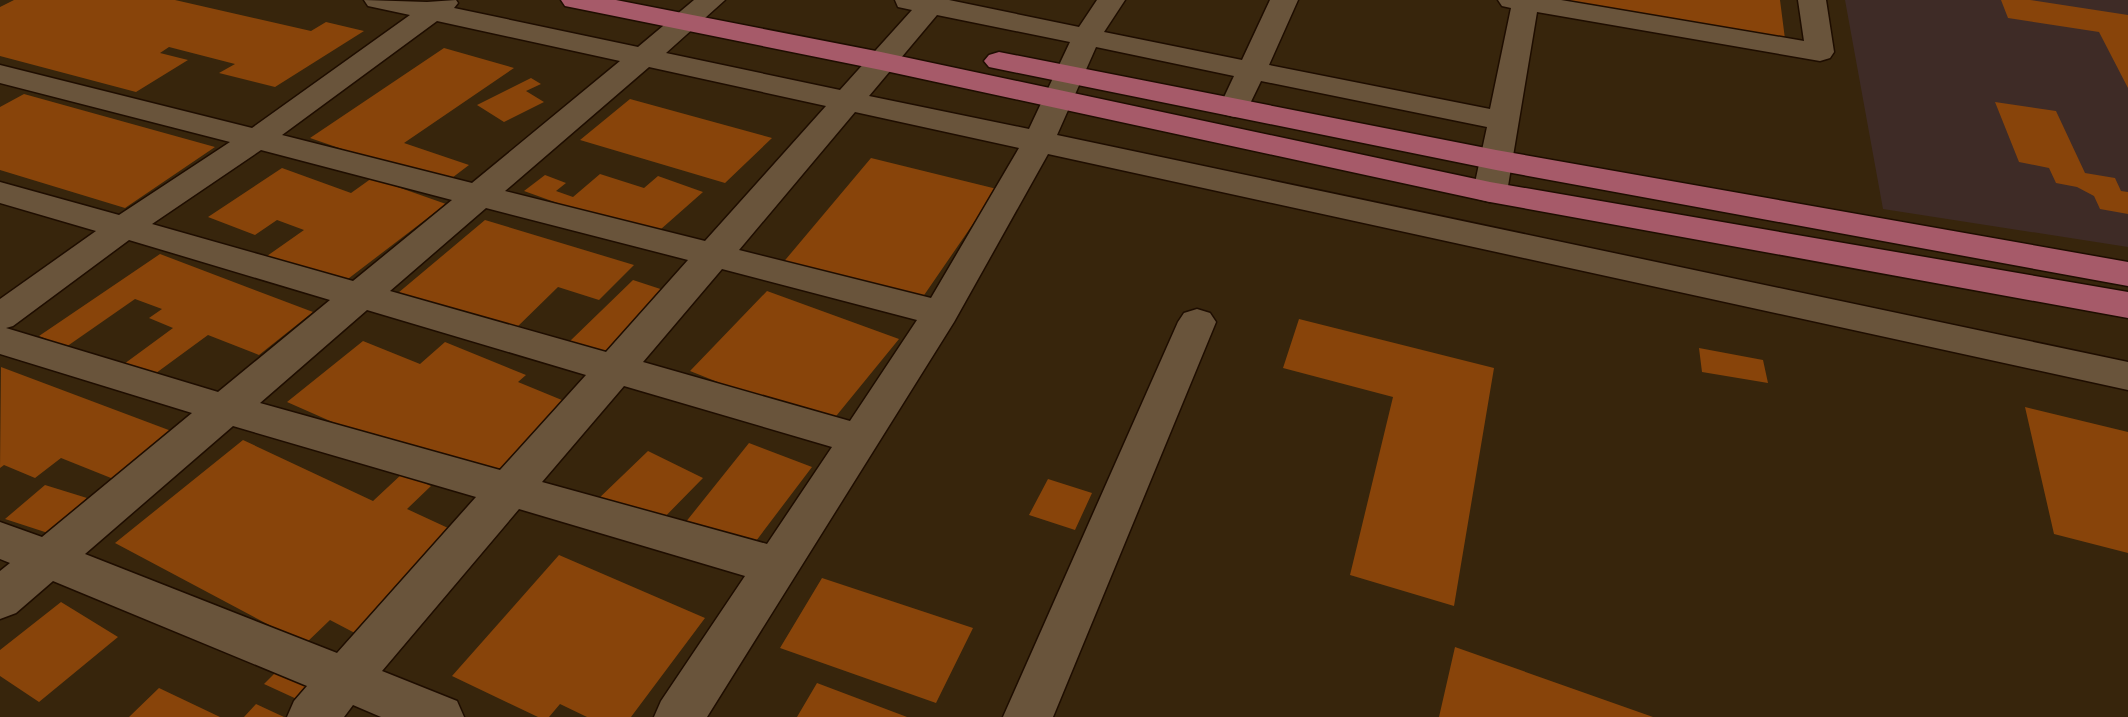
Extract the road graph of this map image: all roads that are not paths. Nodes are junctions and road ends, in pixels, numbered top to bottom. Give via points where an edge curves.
1 (378, 0) edge
2 (575, 0) edge
3 (1111, 0) edge
4 (1284, 0) edge
5 (1812, 0) edge
6 (1521, 1) edge
7 (922, 2) edge
8 (440, 6) edge
9 (698, 7) edge
10 (1087, 36) junction
11 (890, 51) junction
12 (643, 57) junction
13 (1252, 71) junction
14 (0, 74) edge
15 (1063, 88) junction
16 (847, 101) junction
17 (1234, 108) junction
18 (1503, 121) junction
19 (258, 138) junction
20 (1038, 143) junction
21 (1496, 160) junction
22 (0, 192) edge
23 (1490, 192) junction
24 (478, 196) junction
25 (124, 228) junction
26 (713, 255) junction
27 (2128, 274) edge
28 (360, 296) junction
29 (2128, 305) edge
30 (941, 313) junction
31 (0, 317) edge
32 (1197, 322) dead end
33 (0, 340) edge
34 (615, 369) junction
35 (2128, 376) edge
36 (226, 408) junction
37 (859, 439) junction
38 (510, 489) junction
39 (0, 541) edge
40 (47, 559) junction
41 (778, 566) junction
42 (0, 599) edge
43 (345, 679) junction
44 (312, 717) edge
45 (439, 717) edge
46 (679, 717) edge
47 (1028, 717) edge

1 - 8 street
2 - 9 main road
3 - 10 street
4 - 13 street
5 - 6 street via 1820,52
6 - 18 street
7 - 10 street
7 - 11 street
8 - 12 street
8 - 19 street
9 - 11 main road
9 - 12 street
10 - 13 street
10 - 15 street
11 - 15 main road
11 - 16 street
12 - 16 street
12 - 24 street
13 - 17 street
13 - 18 street
14 - 19 street
15 - 17 main road
15 - 20 street
15 - 23 main road
16 - 20 street
16 - 26 street
17 - 21 main road
18 - 21 street
19 - 24 street
19 - 25 street
20 - 30 street
20 - 35 street
21 - 23 street
21 - 27 main road
22 - 25 street
23 - 29 main road
24 - 26 street
24 - 28 street
25 - 28 street
25 - 31 street
26 - 30 street
26 - 34 street
28 - 34 street
28 - 36 street
30 - 37 street
32 - 47 street
33 - 36 street
34 - 37 street
34 - 38 street
36 - 38 street
36 - 40 street
37 - 41 street
38 - 41 street
38 - 43 street
39 - 40 street
40 - 42 street
40 - 43 street
41 - 46 street
43 - 44 street
43 - 45 street

